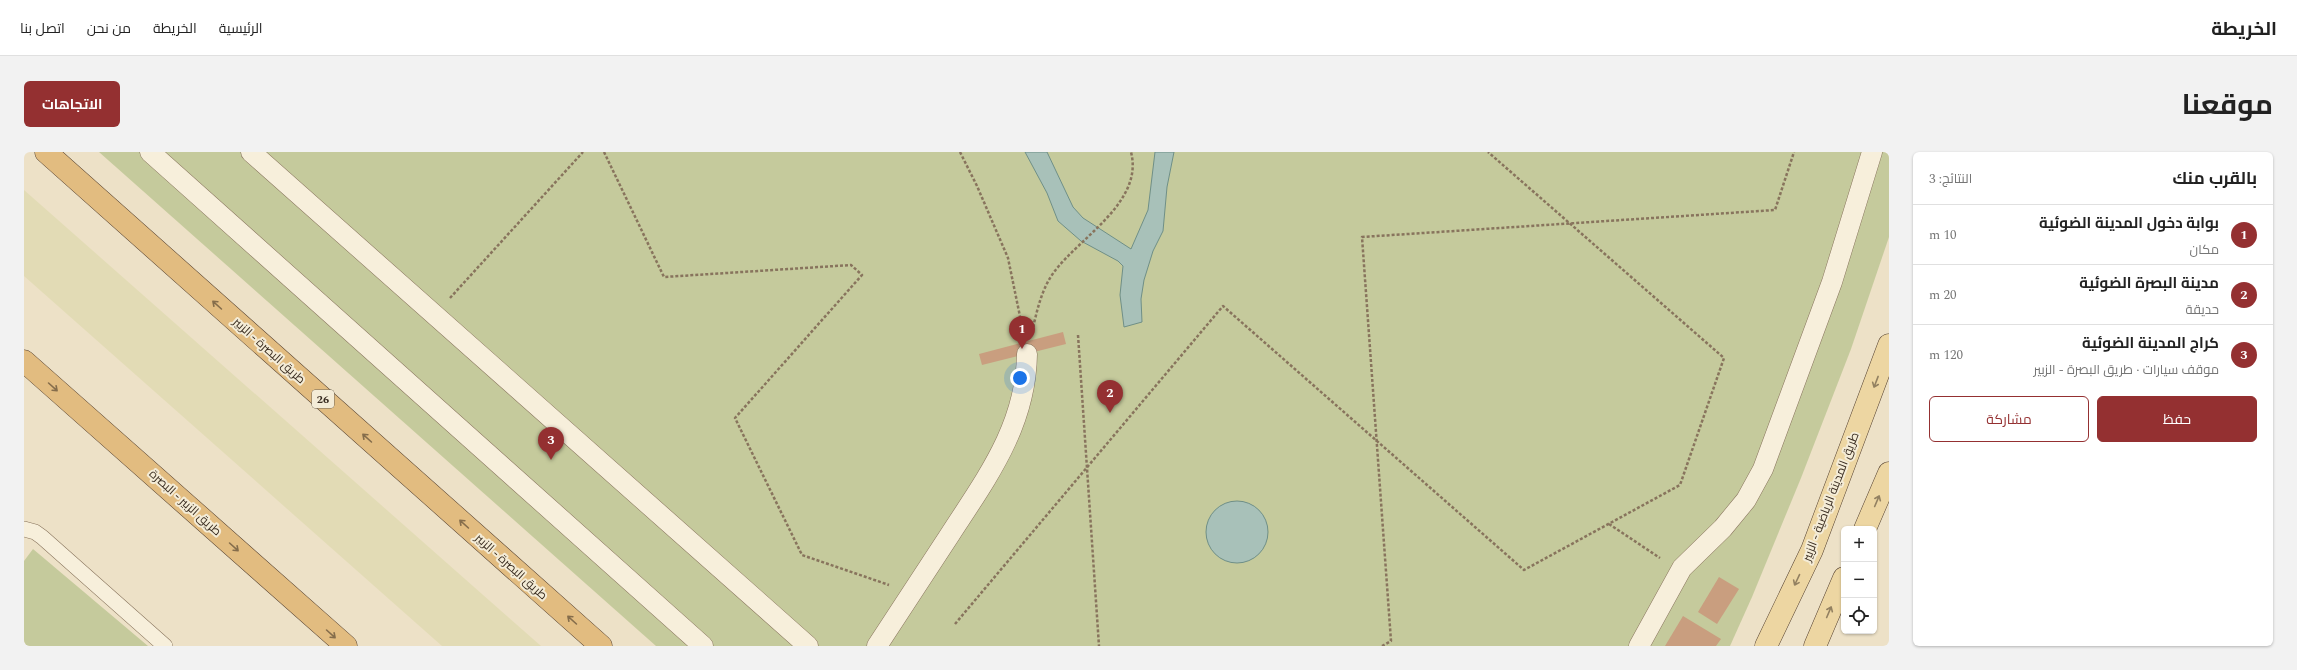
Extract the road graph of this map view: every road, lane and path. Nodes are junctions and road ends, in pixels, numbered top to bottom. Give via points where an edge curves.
1 (46, 152) edge
2 (150, 152) edge
3 (251, 152) edge
4 (583, 152) edge
5 (604, 152) edge
6 (960, 152) edge
7 (1131, 152) edge
8 (1488, 152) edge
9 (1794, 152) edge
10 (1872, 152) edge
11 (1570, 223) junction
12 (434, 315) junction
13 (1024, 334) dead end
14 (1032, 334) dead end
15 (1078, 335) dead end
16 (1889, 345) edge
17 (1027, 354) dead end
18 (24, 361) edge
19 (1377, 441) junction
20 (1087, 468) junction
21 (1889, 473) edge
22 (1609, 524) junction
23 (1866, 526) edge
24 (24, 530) edge
25 (1680, 571) junction
26 (1841, 585) edge
27 (912, 592) junction
28 (955, 624) dead end
29 (165, 646) edge
30 (346, 646) edge
31 (601, 646) edge
32 (703, 646) edge
33 (808, 646) edge
34 (877, 646) edge
35 (1099, 646) edge
36 (1382, 646) edge
37 (1639, 646) edge
38 (1766, 646) edge
39 (1815, 646) edge

31 -> 1 highway, طريق البصرة - الزبير / 26
2 - 32 street
3 - 12 street
4 - 12 path
5 - 27 path via 664,277 851,265 862,275 735,418 802,556
6 - 13 path via 1008,258
7 - 14 path via 1134,166 1132,180 1125,194 1116,208 1054,273 1041,297
8 - 11 path
9 - 11 path via 1775,210
10 - 25 street via 1832,282 1763,469 1746,500 1723,528
11 - 19 path via 1362,237
11 - 22 path via 1724,358 1680,486
12 - 33 street
15 - 20 path
16 -> 38 main road, طريق المدينة الرياضية - الزبير via 1812,550
17 - 27 street via 1022,396 1009,439
18 -> 30 highway, طريق الزبير - البصرة
19 - 20 path via 1223,306
19 - 22 path via 1524,570
19 - 36 path via 1391,641
20 - 28 path
20 - 35 path
23 -> 21 main road
22 - 25 path
24 - 29 street via 35,532 42,537
25 - 37 street
39 -> 26 main road
27 - 34 street

